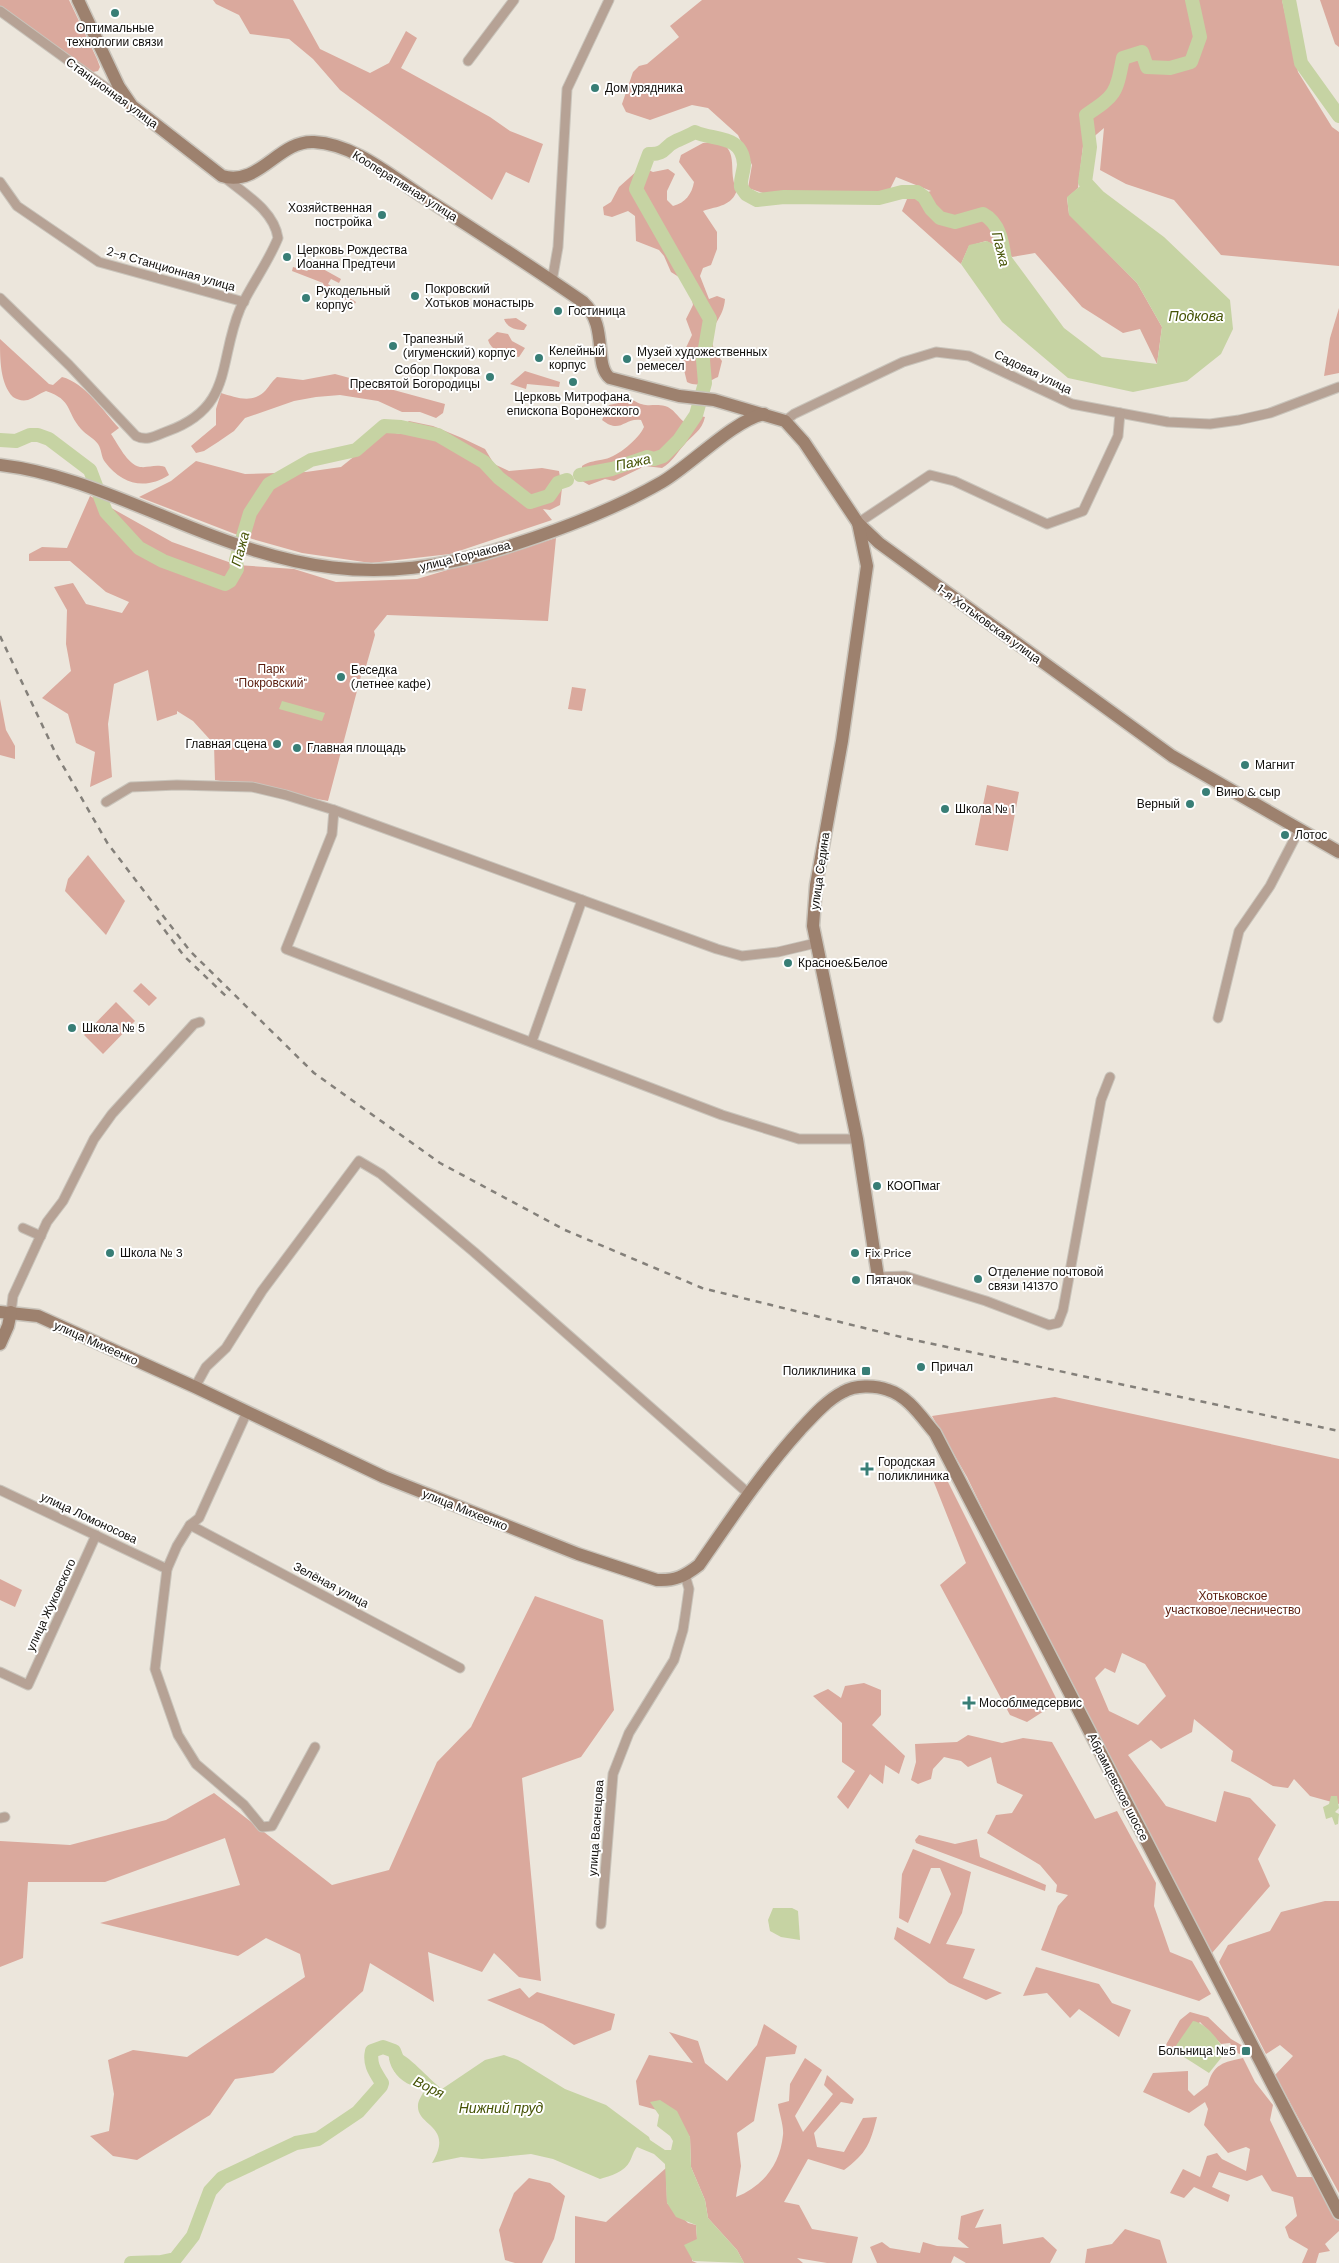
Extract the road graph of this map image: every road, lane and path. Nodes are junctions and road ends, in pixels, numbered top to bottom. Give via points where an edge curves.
1 (78, 0) edge
2 (514, 0) edge
3 (608, 0) edge
4 (2, 15) edge
5 (468, 62) dead end
6 (111, 70) junction
7 (92, 77) junction
8 (132, 106) junction
9 (222, 176) junction
10 (0, 182) edge
11 (552, 281) junction
12 (0, 298) edge
13 (244, 302) junction
14 (1339, 387) edge
15 (714, 400) junction
16 (1120, 413) junction
17 (764, 414) junction
18 (785, 421) junction
19 (733, 430) junction
20 (0, 465) edge
21 (858, 523) junction
22 (106, 802) dead end
23 (334, 810) junction
24 (1299, 830) junction
25 (1339, 852) edge
26 (582, 900) junction
27 (816, 943) junction
28 (1218, 1018) dead end
29 (200, 1022) dead end
30 (532, 1041) junction
31 (1110, 1077) dead end
32 (857, 1139) junction
33 (23, 1228) dead end
34 (41, 1236) junction
35 (878, 1277) joint
36 (5, 1312) edge
37 (0, 1344) edge
38 (195, 1387) junction
39 (247, 1412) junction
40 (0, 1490) edge
41 (749, 1494) junction
42 (190, 1525) junction
43 (96, 1535) junction
44 (167, 1568) junction
45 (685, 1576) junction
46 (460, 1668) dead end
47 (0, 1672) edge
48 (315, 1747) dead end
49 (601, 1924) dead end
50 (1339, 2213) edge

1 - 6 street
2 - 5 street
3 - 11 street via 567,90 558,247
4 - 7 street, Станционная улица
6 - 7 street via 100,80
6 - 8 street
7 - 8 street, Станционная улица
8 - 9 street, Станционная улица
9 - 11 street, Кооперативная улица via 237,178 255,173 295,145 314,142 335,146 360,156
9 - 13 street via 263,209 276,227 278,238
10 - 13 street, 2-я Станционная улица via 17,206 98,262
11 - 15 street, Кооперативная улица via 583,302 595,317 603,369 607,375 615,380 683,396
12 - 13 street via 141,439 189,422 210,402 219,385
14 - 16 street, Садовая улица via 1270,413 1210,424 1168,422
15 - 17 street, Кооперативная улица
15 - 19 street via 732,417
16 - 18 street, Садовая улица via 1072,404 969,356 936,352 903,362
16 - 21 street via 1118,436 1083,511 1047,524 954,481 930,475
17 - 18 street, 1-я Хотьковская улица
17 - 19 street, улица Горчакова
18 - 21 street, 1-я Хотьковская улица via 804,442
19 - 20 street, улица Горчакова via 680,471 621,503 558,530 443,565 392,571 312,565 253,550 86,485
21 - 24 street, 1-я Хотьковская улица via 879,543 1156,745
21 - 27 street, улица Седина via 867,566 842,741 816,885 813,926
22 - 23 street via 131,787 252,787
23 - 26 street
23 - 30 street via 332,834 286,949
24 - 25 street, 1-я Хотьковская улица
24 - 28 street via 1270,886 1239,931
26 - 27 street via 742,956
26 - 30 street
27 - 32 street, улица Седина
29 - 34 street via 194,1024 112,1114 94,1139 63,1201
30 - 32 street via 722,1115 799,1140
31 - 35 street via 1101,1100 1064,1310 1058,1322 1049,1325 905,1276
32 - 35 street, улица Седина
33 - 34 street
34 - 36 street
36 - 37 street
36 - 38 street, улица Михеенко via 38,1316
38 - 39 street, улица Михеенко
38 - 41 street via 206,1367 226,1348 262,1291 359,1161 381,1174 474,1252
39 - 42 street via 199,1518
39 - 45 street, улица Михеенко via 384,1477 578,1554 657,1580 670,1581
40 - 43 street, улица Ломоносова
41 - 45 street via 699,1565
41 - 50 street, Абрамцевское шоссе via 814,1415 843,1391 871,1387 888,1390 910,1404 935,1433
42 - 44 street
42 - 46 street, Зелёная улица
43 - 44 street, улица Ломоносова
43 - 47 street, улица Жуковского via 28,1685
44 - 48 street via 155,1669 178,1735 196,1764 238,1800 262,1827 272,1826
45 - 49 street, улица Васнецова via 689,1589 683,1630 674,1660 629,1733 613,1774

